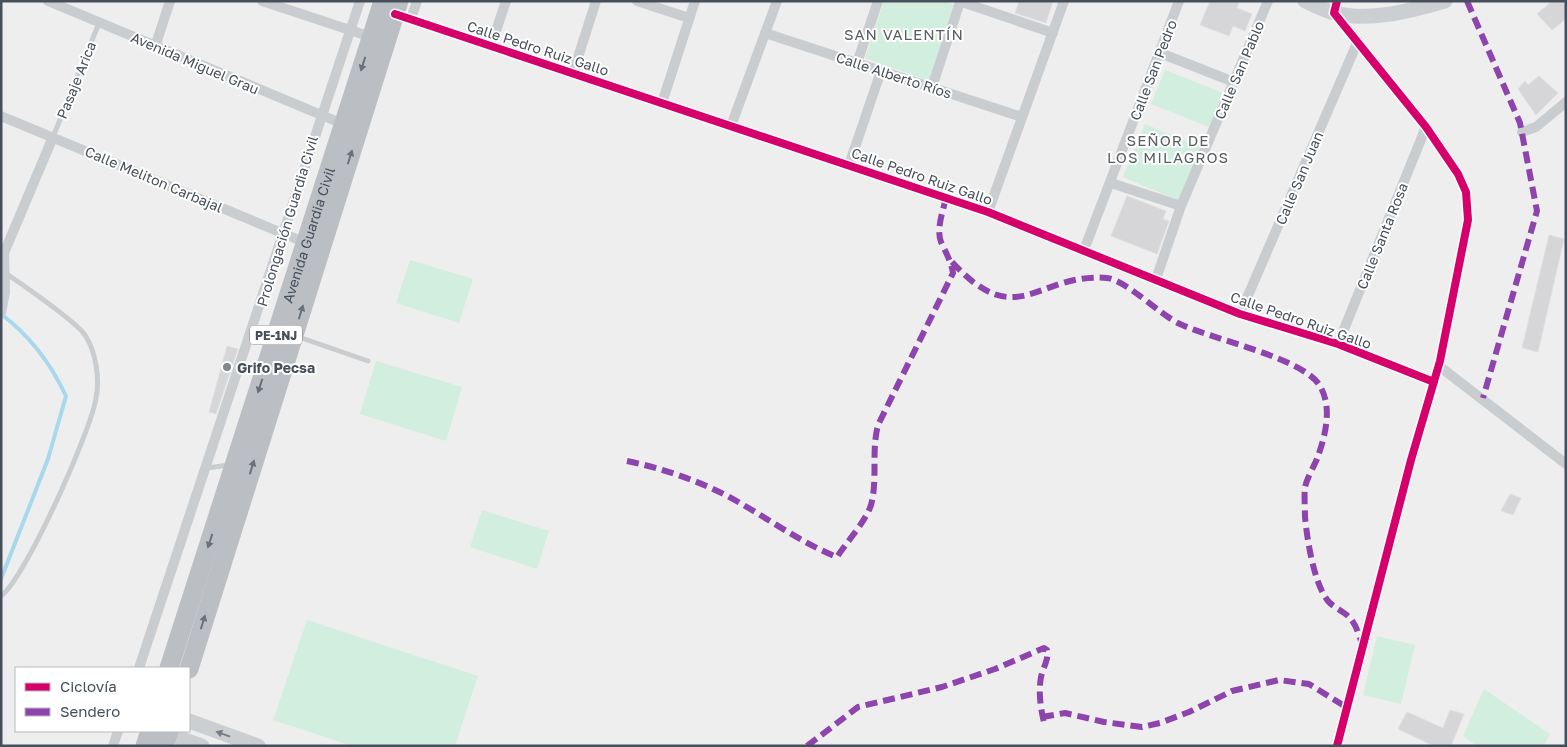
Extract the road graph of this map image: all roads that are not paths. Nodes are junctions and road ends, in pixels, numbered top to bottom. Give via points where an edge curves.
1 (48, 1) edge
2 (170, 1) edge
3 (262, 1) edge
4 (360, 1) edge
5 (417, 1) edge
6 (506, 1) edge
7 (596, 1) edge
8 (637, 1) edge
9 (695, 1) edge
10 (777, 1) edge
11 (878, 1) edge
12 (960, 1) edge
13 (1064, 1) edge
14 (1179, 1) edge
15 (1268, 1) edge
16 (1305, 1) edge
17 (1445, 1) edge
18 (1336, 7) edge
19 (397, 9) edge
20 (689, 18) junction
21 (99, 23) junction
22 (351, 30) junction
23 (765, 33) junction
24 (1053, 33) junction
25 (371, 37) junction
26 (1358, 41) junction
27 (491, 46) junction
28 (155, 47) junction
29 (1160, 53) junction
30 (857, 63) junction
31 (881, 71) junction
32 (574, 73) junction
33 (1234, 82) junction
34 (932, 87) junction
35 (662, 102) junction
36 (1566, 102) edge
37 (321, 115) junction
38 (1, 116) edge
39 (1022, 117) junction
40 (343, 124) junction
41 (731, 126) junction
42 (1426, 127) junction
43 (1522, 132) dead end
44 (53, 136) junction
45 (849, 164) junction
46 (1110, 183) junction
47 (1181, 206) junction
48 (988, 212) junction
49 (284, 234) junction
50 (306, 243) junction
51 (1084, 250) junction
52 (3, 271) edge
53 (1156, 279) junction
54 (1, 313) edge
55 (1240, 314) junction
56 (286, 331) junction
57 (251, 336) junction
58 (1338, 344) junction
59 (368, 360) dead end
60 (1439, 366) junction
61 (1434, 382) junction
62 (235, 464) junction
63 (1566, 464) edge
64 (207, 468) junction
65 (1, 596) edge
66 (140, 667) edge
67 (170, 667) edge
68 (189, 667) edge
69 (190, 721) edge
70 (118, 732) edge
71 (157, 739) edge
72 (113, 746) edge
73 (202, 746) edge
74 (258, 746) edge
75 (1337, 746) edge

1 - 21 street, Avenida Miguel Grau
2 - 28 street
3 - 22 street
4 - 22 street, Prolongación Guardia Civil
5 - 19 street
6 - 27 street
7 - 32 street
8 - 20 street
9 - 20 street
10 - 23 street
11 - 30 street
12 - 24 street
12 - 34 street
13 - 24 street
14 - 29 street, Calle San Pedro
15 - 33 street, Calle San Pablo
16 - 18 street
17 - 18 street via 1400,13 1363,16
18 - 26 street
19 - 25 highway, Avenida Guardia Civil / PE-1NJ
19 - 27 street, Calle Pedro Ruiz Gallo
56 -> 19 highway, Avenida Guardia Civil / PE-1NJ
20 - 35 street
21 - 28 street, Avenida Miguel Grau
21 - 44 lane, Pasaje Arica
22 - 25 street
22 - 37 street, Prolongación Guardia Civil
23 - 30 street, Calle Alberto Ríos
23 - 41 street
24 - 39 street
25 -> 40 highway, Avenida Guardia Civil / PE-1NJ
26 - 42 street
26 - 55 street, Calle San Juan
27 - 32 street, Calle Pedro Ruiz Gallo
28 - 37 street, Avenida Miguel Grau
29 - 33 street
29 - 46 street, Calle San Pedro
30 - 31 street, Calle Alberto Ríos
31 - 34 street, Calle Alberto Ríos
31 - 45 street
32 - 35 street, Calle Pedro Ruiz Gallo
33 - 47 street, Calle San Pablo
34 - 39 street, Calle Alberto Ríos
35 - 41 street, Calle Pedro Ruiz Gallo
36 - 43 street via 1536,127
37 - 40 street, Avenida Miguel Grau
37 - 49 street, Prolongación Guardia Civil
38 - 44 street, Calle Meliton Carbajal
39 - 48 street
40 - 50 highway, Avenida Guardia Civil / PE-1NJ
41 - 45 street, Calle Pedro Ruiz Gallo
42 - 58 street, Calle Santa Rosa
42 - 60 street via 1458,174 1466,192 1468,220
44 - 49 street, Calle Meliton Carbajal
44 - 52 street via 4,253
45 - 48 street, Calle Pedro Ruiz Gallo
46 - 47 street
46 - 51 street, Calle San Pedro
47 - 53 street, Calle San Pablo
48 - 51 street, Calle Pedro Ruiz Gallo
49 - 50 street, Calle Meliton Carbajal
49 - 57 street, Prolongación Guardia Civil
50 - 56 highway, Avenida Guardia Civil / PE-1NJ
51 - 53 street, Calle Pedro Ruiz Gallo
52 - 54 street via 5,292
52 - 65 lane via 85,335 97,367 97,398 77,457 17,577
53 - 55 street, Calle Pedro Ruiz Gallo
55 - 58 street, Calle Pedro Ruiz Gallo
56 - 57 lane
56 - 59 lane
56 -> 62 highway, Avenida Guardia Civil / PE-1NJ
68 -> 56 highway, Avenida Guardia Civil / PE-1NJ
57 - 64 street, Prolongación Guardia Civil
58 - 61 street, Calle Pedro Ruiz Gallo
60 - 61 street
60 - 63 street
61 - 75 street
62 - 64 lane
62 -> 67 highway, Avenida Guardia Civil / PE-1NJ
64 - 66 street, Prolongación Guardia Civil
74 -> 69 street
70 - 72 street
71 - 73 street

